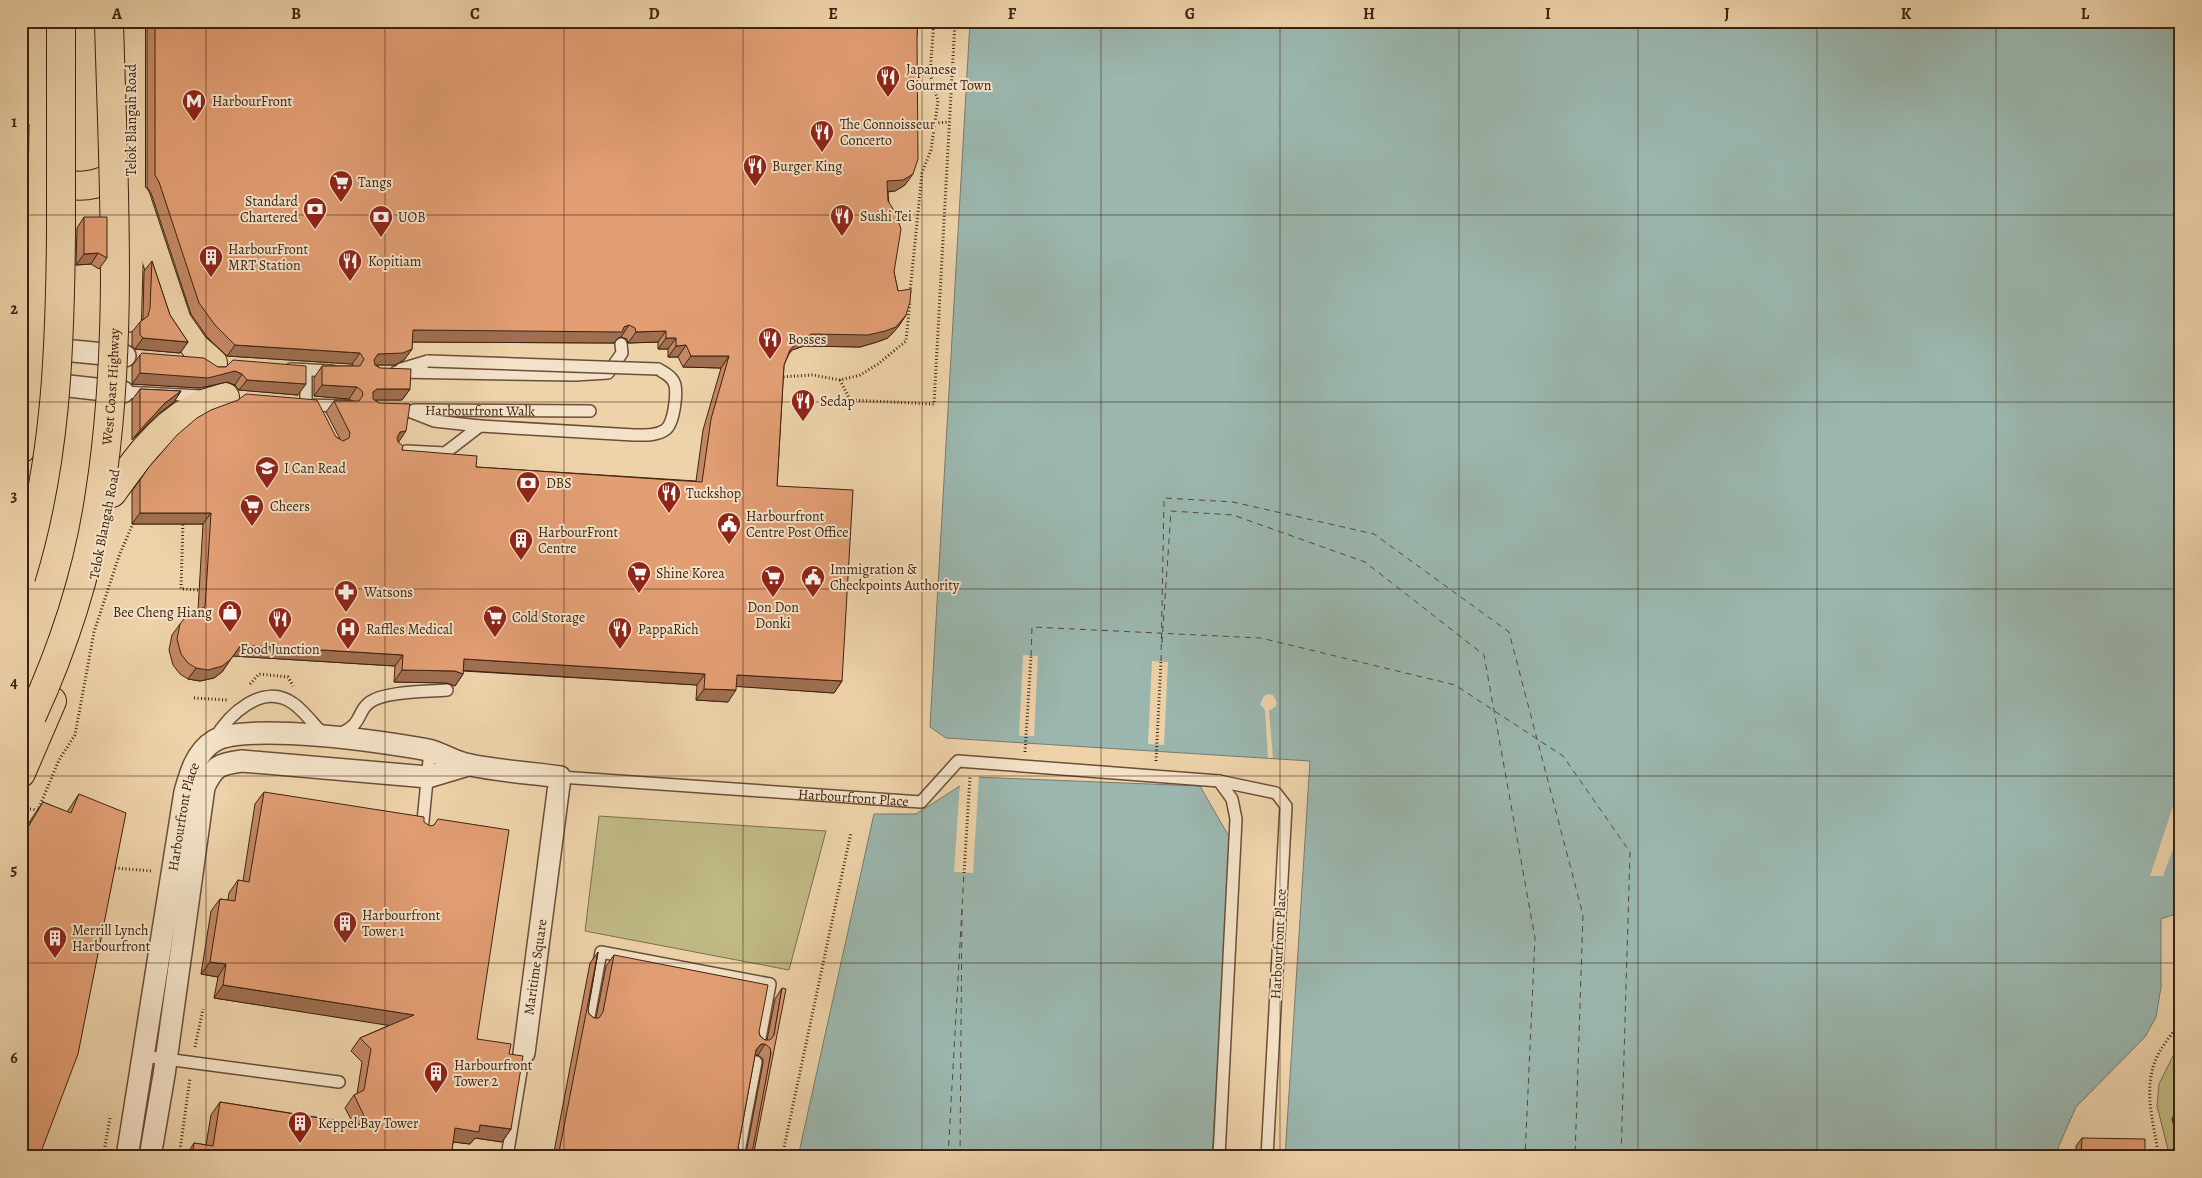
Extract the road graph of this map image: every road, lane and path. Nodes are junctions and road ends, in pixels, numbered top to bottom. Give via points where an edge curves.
1 (38, 21) edge
2 (61, 21) edge
3 (109, 21) edge
4 (131, 21) edge
5 (934, 21) edge
6 (955, 21) edge
7 (949, 122) junction
8 (935, 123) junction
9 (38, 153) junction
10 (131, 156) junction
11 (132, 184) junction
12 (28, 307) edge
13 (621, 344) edge
14 (130, 357) junction
15 (210, 363) edge
16 (278, 368) edge
17 (306, 370) junction
18 (341, 371) edge
19 (776, 377) edge
20 (840, 380) junction
21 (29, 381) junction
22 (123, 392) junction
23 (230, 398) joint
24 (288, 403) edge
25 (310, 405) junction
26 (348, 406) edge
27 (590, 412) dead end
28 (322, 421) edge
29 (480, 426) junction
30 (22, 432) edge
31 (396, 450) edge
32 (112, 493) junction
33 (137, 514) dead end
34 (183, 514) edge
35 (21, 577) edge
36 (199, 590) dead end
37 (1032, 656) dead end
38 (1161, 661) dead end
39 (447, 690) edge
40 (329, 736) junction
41 (21, 739) edge
42 (214, 741) junction
43 (430, 750) junction
44 (1025, 752) dead end
45 (1156, 761) dead end
46 (468, 765) junction
47 (971, 768) dead end
48 (21, 773) edge
49 (428, 776) junction
50 (560, 777) junction
51 (1219, 781) junction
52 (30, 809) dead end
53 (422, 831) edge
54 (851, 832) dead end
55 (115, 868) edge
56 (964, 873) dead end
57 (152, 879) dead end
58 (202, 1009) dead end
59 (2181, 1021) edge
60 (588, 1022) edge
61 (524, 1053) joint
62 (143, 1056) junction
63 (166, 1059) junction
64 (192, 1062) junction
65 (339, 1082) dead end
66 (111, 1116) dead end
67 (103, 1157) edge
68 (128, 1157) edge
69 (150, 1157) edge
70 (179, 1157) edge
71 (508, 1157) edge
72 (738, 1157) edge
73 (782, 1157) edge
74 (1219, 1157) edge
75 (1267, 1157) edge
76 (2159, 1157) edge

1 - 9 main road
2 - 35 main road, bridge via 60,318 54,414 33,539
3 - 41 main road, West Coast Highway, bridge via 115,310 110,417 103,475 77,598 42,696
4 - 10 main road, Telok Blangah Road
5 - 8 path via 930,74 938,101
6 - 7 path
7 - 8 path
7 - 20 path via 934,404 850,400
8 - 20 path via 931,150 922,173 906,341 860,375
9 - 10 main road via 53,178 81,185 107,181 119,174
9 - 12 main road
10 - 11 main road, Telok Blangah Road
11 - 14 main road, Telok Blangah Road
11 - 15 main road via 177,321
12 - 14 street
12 - 21 main road
13 - 29 lane, bridge via 622,353 608,373 386,372 428,361 658,369 669,375 675,385 673,418 667,429 654,434
14 - 22 main road, Telok Blangah Road
16 - 17 lane
17 - 18 lane
17 - 25 lane
19 - 20 path via 813,375
21 - 22 street
21 - 30 main road
22 - 23 lane
22 - 32 main road, Telok Blangah Road
23 - 32 main road via 193,408 175,420 145,448
24 - 25 lane
25 - 26 lane
25 - 28 lane
27 - 29 lane, Harbourfront Walk via 402,409 434,421
29 - 31 lane via 445,453
32 - 48 main road, Telok Blangah Road via 102,552 72,652
33 - 52 path via 119,556 94,632 74,736 58,760 38,810
34 - 36 path via 181,589
37 - 44 path
38 - 45 path
39 - 40 lane via 384,696 370,702 358,723 348,731
40 - 42 street, Harbourfront Place via 239,733
40 - 42 lane via 293,703 270,697 260,698 241,708 222,725
40 - 43 street, Harbourfront Place
42 - 62 street, Harbourfront Place via 199,756 185,792
43 - 46 street, Harbourfront Place
43 - 49 lane
46 - 49 street, Harbourfront Place
46 - 50 street, Harbourfront Place
47 - 56 path
49 - 53 lane
49 - 63 street, Harbourfront Place via 242,761 224,763 212,770 204,787 197,828
50 - 51 lane, Harbourfront Place via 921,802 958,761
50 - 61 street, Maritime Square
51 - 74 lane via 1232,798 1236,818
51 - 75 lane, Harbourfront Place via 1276,793 1286,806
54 - 73 path
55 - 57 path via 155,871
58 - 64 path
59 - 76 path via 2155,1063 2149,1086
60 - 72 lane via 601,952 770,984 758,1044 766,1054 756,1062
61 - 71 lane, Maritime Square
62 - 63 lane
62 - 68 street, Harbourfront Place
63 - 64 lane
63 - 69 street, Harbourfront Place
64 - 65 lane
64 - 70 path
66 - 67 path

